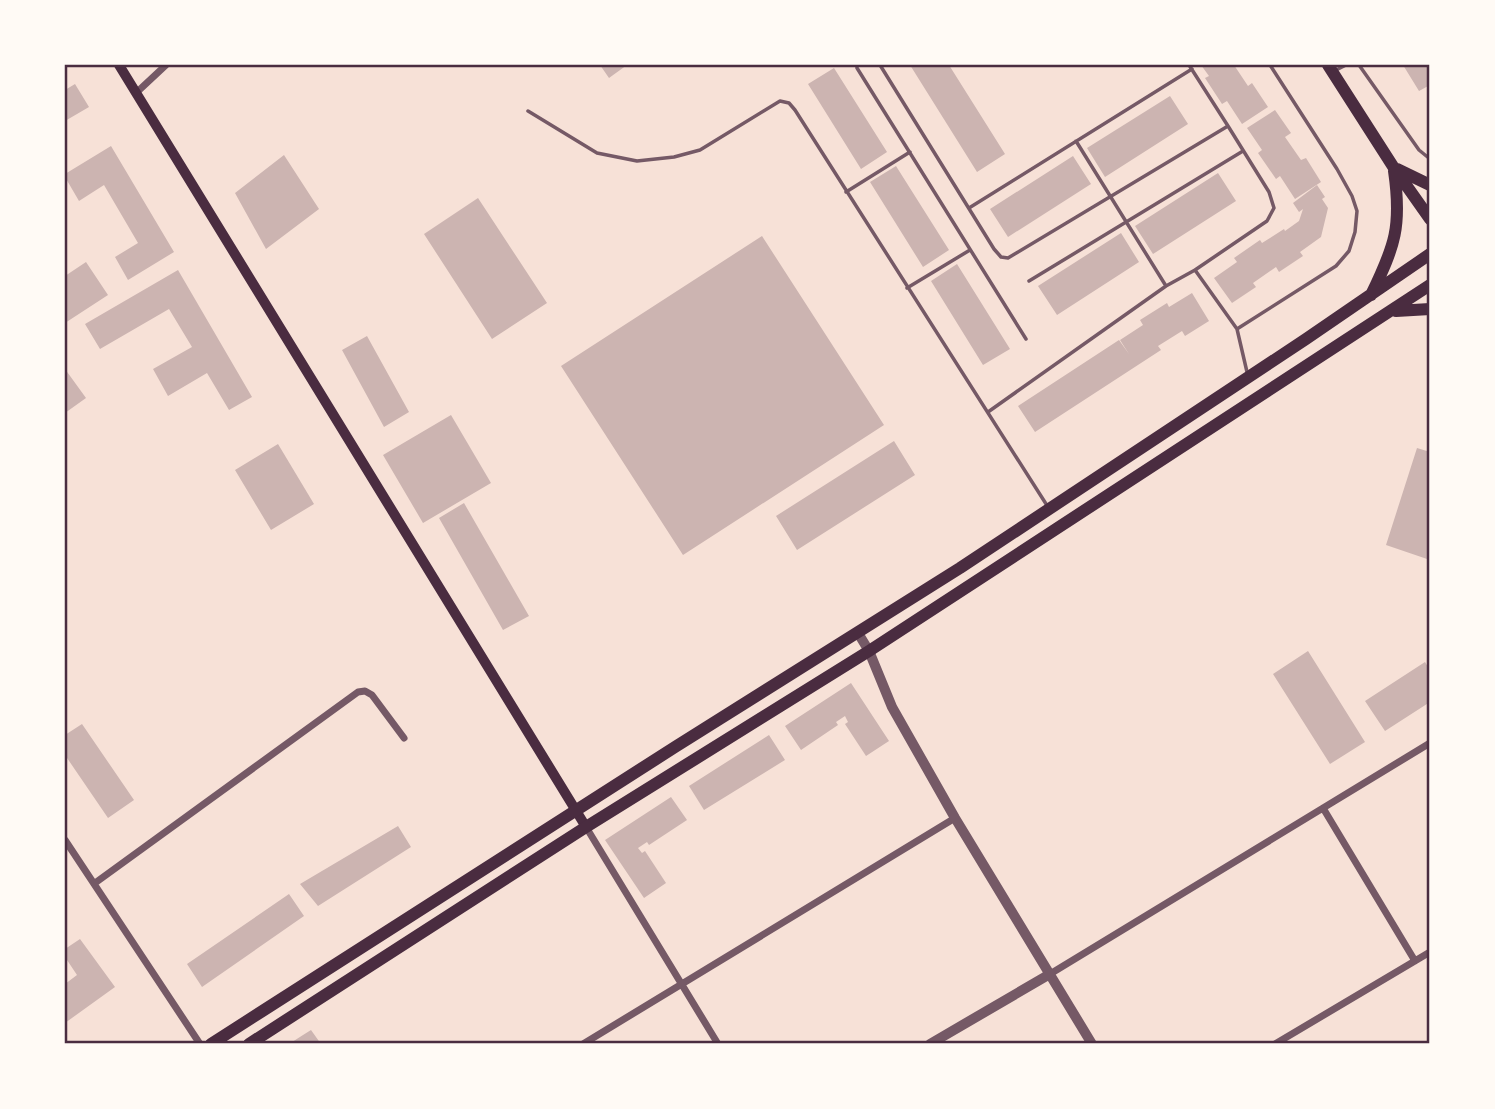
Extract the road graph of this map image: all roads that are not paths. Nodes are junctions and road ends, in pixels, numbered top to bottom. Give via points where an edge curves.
1 (119, 65) edge
2 (166, 65) edge
3 (880, 65) edge
4 (1270, 65) edge
5 (1346, 65) edge
6 (1359, 65) edge
7 (1191, 67) edge
8 (857, 68) dead end
9 (1330, 68) edge
10 (136, 93) junction
11 (528, 111) dead end
12 (1228, 126) junction
13 (1076, 141) junction
14 (1243, 151) junction
15 (910, 152) junction
16 (1430, 159) edge
17 (1394, 168) junction
18 (1430, 186) edge
19 (846, 191) junction
20 (1110, 196) junction
21 (969, 208) junction
22 (1430, 219) edge
23 (1127, 222) junction
24 (970, 250) junction
25 (1430, 254) edge
26 (1195, 270) junction
27 (1029, 281) dead end
28 (1430, 285) edge
29 (1166, 286) junction
30 (907, 288) junction
31 (1370, 296) junction
32 (1430, 309) edge
33 (1392, 311) junction
34 (1237, 329) junction
35 (1026, 339) dead end
36 (1249, 377) junction
37 (988, 412) junction
38 (1049, 509) junction
39 (858, 633) junction
40 (869, 651) junction
41 (404, 738) dead end
42 (1430, 743) edge
43 (1323, 808) junction
44 (576, 810) junction
45 (955, 818) junction
46 (586, 827) junction
47 (65, 840) edge
48 (95, 883) junction
49 (1430, 952) edge
50 (1415, 961) junction
51 (1050, 974) junction
52 (682, 986) junction
53 (200, 1044) edge
54 (211, 1044) edge
55 (249, 1044) edge
56 (583, 1044) edge
57 (718, 1044) edge
58 (930, 1044) edge
59 (1092, 1044) edge
60 (1275, 1044) edge

1 - 10 main road
2 - 10 street
3 - 21 lane
4 - 34 lane via 1352,196 1357,211 1355,232 1349,251 1336,266
5 - 9 lane
6 - 16 lane
7 - 12 lane
7 - 13 lane
8 - 15 lane
9 - 17 highway
10 - 44 main road
11 - 19 lane via 597,153 637,161 700,150 780,101 789,103
12 - 14 lane
12 - 20 lane
13 - 20 lane
13 - 21 lane
14 - 23 lane
14 - 26 lane via 1274,208 1266,221
15 - 19 lane
15 - 24 lane
17 - 18 highway
17 - 22 highway
17 - 31 highway via 1397,231
19 - 30 lane
20 - 21 lane via 1008,258 994,249
20 - 23 lane
23 - 27 lane
23 - 29 lane
24 - 30 lane
24 - 35 lane
25 - 31 highway
26 - 29 lane
26 - 34 lane
28 - 33 highway
29 - 37 lane
30 - 37 lane
31 - 36 highway
32 - 33 highway
33 - 40 highway
34 - 36 lane
36 - 38 highway
37 - 38 lane
38 - 39 highway
39 - 40 street
39 - 44 highway
40 - 45 street via 892,707
40 - 46 highway
41 - 48 street via 372,695 358,692
42 - 43 street
43 - 50 street
43 - 51 street
44 - 46 main road
44 - 54 highway
45 - 51 street
45 - 52 street
46 - 52 street
46 - 55 highway
47 - 48 street
48 - 53 street
49 - 50 street
50 - 60 street
51 - 58 street
51 - 59 street
52 - 56 street
52 - 57 street

